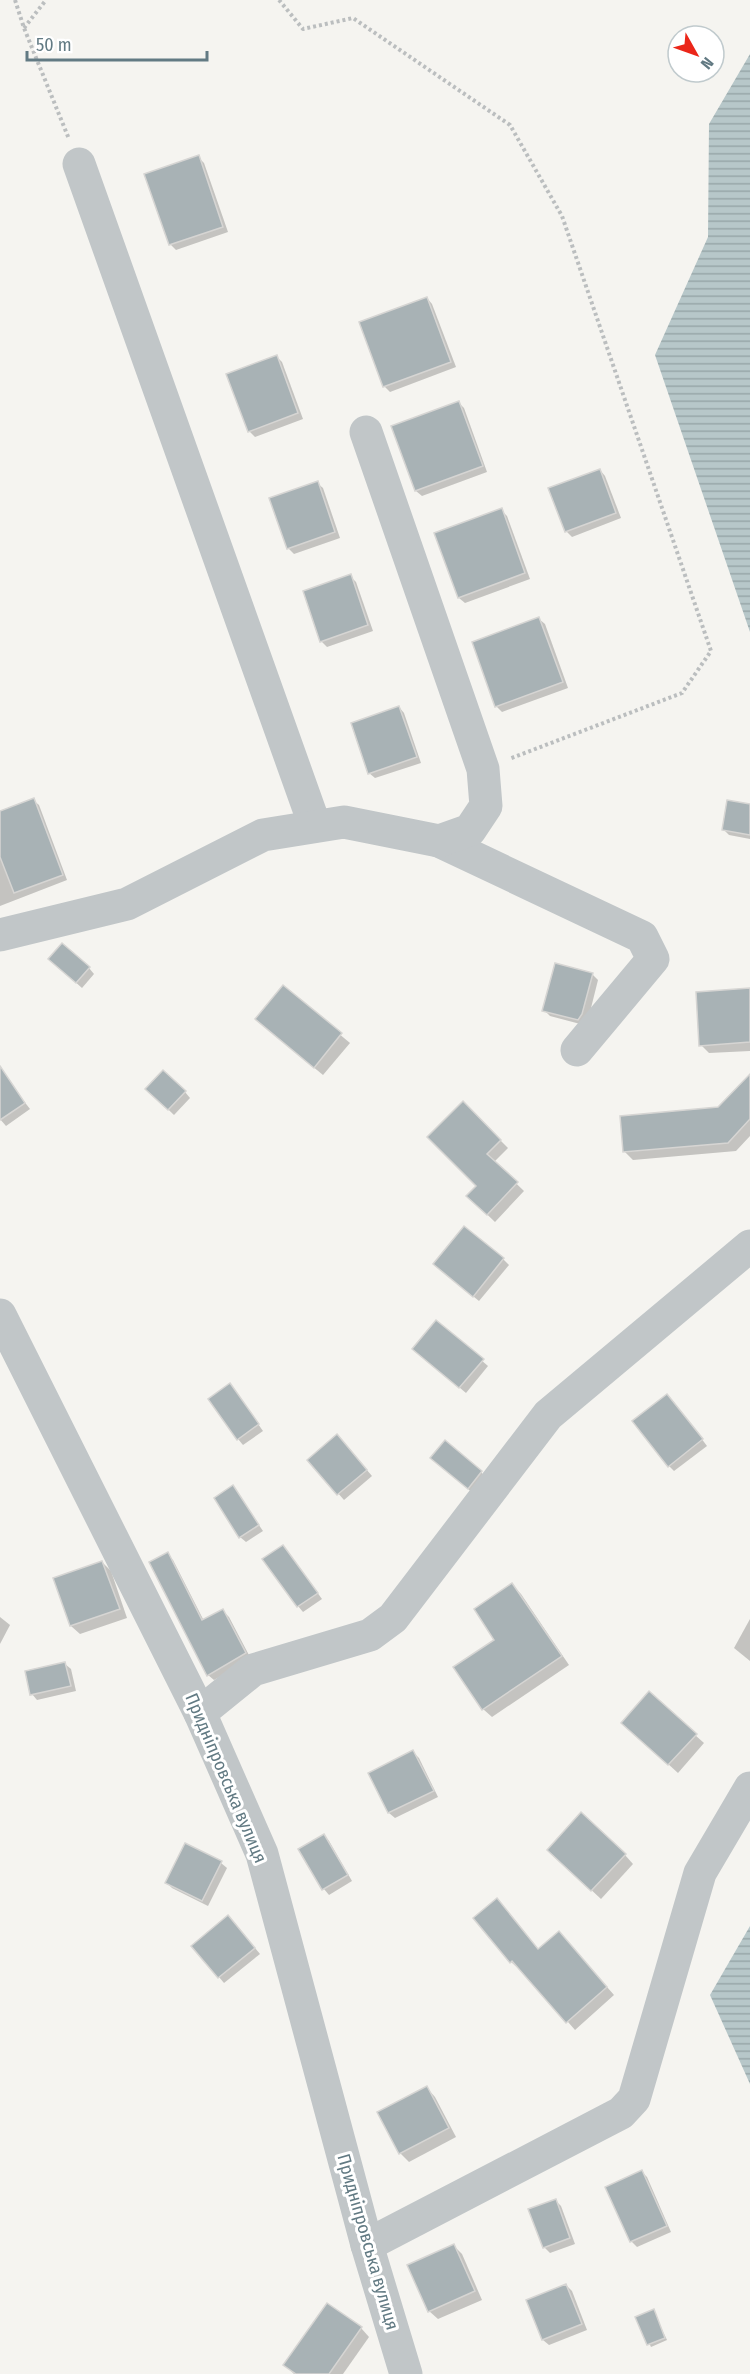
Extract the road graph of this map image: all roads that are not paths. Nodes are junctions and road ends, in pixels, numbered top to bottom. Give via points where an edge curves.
1 (80, 164) road end
2 (366, 432) dead end
3 (315, 826) junction
4 (439, 841) junction
5 (0, 935) edge
6 (577, 1050) dead end
7 (750, 1246) edge
8 (0, 1315) edge
9 (200, 1713) junction
10 (750, 1788) edge
11 (367, 2245) junction
12 (406, 2374) edge

1 - 3 street
2 - 4 street via 483,769 486,806 470,830
3 - 4 street via 345,822
3 - 5 street via 262,835 127,904
4 - 6 street via 642,937 653,959
7 - 9 street via 548,1415 393,1618 370,1635 253,1670
8 - 9 street, Придніпровська вулиця
9 - 11 street, Придніпровська вулиця via 262,1854
10 - 11 street via 700,1873 634,2099 621,2113
11 - 12 street, Придніпровська вулиця

